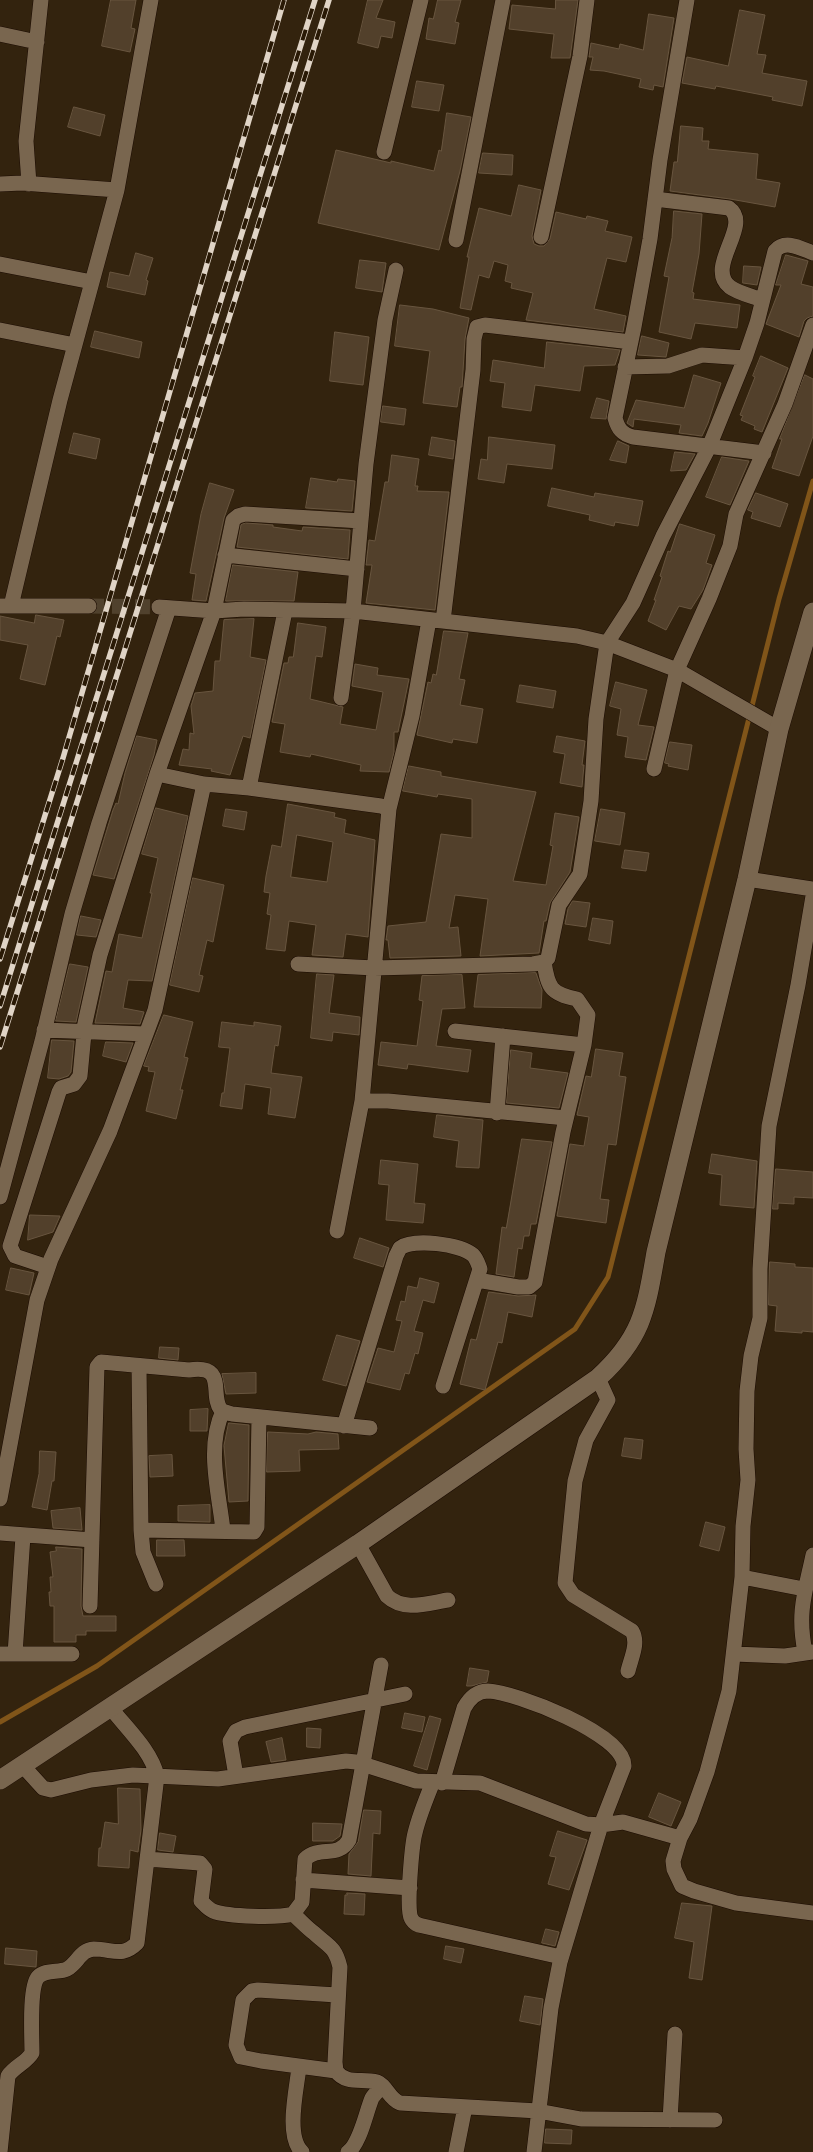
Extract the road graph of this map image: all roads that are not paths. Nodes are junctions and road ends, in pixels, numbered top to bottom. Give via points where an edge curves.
1 (41, 0) edge
2 (151, 0) edge
3 (421, 0) edge
4 (503, 0) edge
5 (587, 0) edge
6 (687, 0) edge
7 (0, 34) edge
8 (37, 42) junction
9 (384, 152) dead end
10 (0, 184) edge
11 (29, 184) junction
12 (117, 190) junction
13 (655, 199) junction
14 (541, 237) dead end
15 (456, 240) dead end
16 (813, 253) edge
17 (0, 264) edge
18 (396, 270) dead end
19 (92, 282) junction
20 (762, 300) junction
21 (813, 325) edge
22 (0, 330) edge
23 (631, 342) junction
24 (75, 345) junction
25 (745, 358) junction
26 (625, 368) junction
27 (709, 447) junction
28 (764, 453) junction
29 (361, 521) junction
30 (225, 555) junction
31 (357, 569) junction
32 (6, 606) edge
33 (90, 606) tunnel mouth
34 (285, 610) junction
35 (214, 611) junction
36 (354, 611) junction
37 (813, 612) edge
38 (436, 620) junction
39 (607, 643) junction
40 (677, 670) junction
41 (341, 698) dead end
42 (779, 729) junction
43 (654, 770) dead end
44 (157, 774) junction
45 (204, 784) junction
46 (250, 788) junction
47 (389, 809) junction
48 (747, 879) junction
49 (813, 889) edge
50 (813, 896) edge
51 (544, 962) junction
52 (298, 964) dead end
53 (374, 968) junction
54 (44, 1030) junction
55 (456, 1030) dead end
56 (84, 1032) junction
57 (146, 1034) junction
58 (503, 1036) junction
59 (584, 1045) junction
60 (362, 1101) junction
61 (497, 1113) junction
62 (566, 1118) junction
63 (0, 1197) edge
64 (337, 1231) dead end
65 (48, 1268) junction
66 (477, 1280) junction
67 (139, 1366) junction
68 (598, 1378) junction
69 (443, 1386) dead end
70 (223, 1411) junction
71 (259, 1417) junction
72 (344, 1426) junction
73 (370, 1428) dead end
74 (0, 1499) edge
75 (141, 1530) junction
76 (223, 1530) junction
77 (0, 1533) edge
78 (23, 1536) junction
79 (92, 1540) junction
80 (358, 1544) junction
81 (813, 1555) edge
82 (742, 1578) junction
83 (156, 1584) dead end
84 (804, 1588) junction
85 (448, 1600) dead end
86 (90, 1606) dead end
87 (809, 1652) edge
88 (7, 1654) edge
89 (72, 1654) dead end
90 (734, 1654) junction
91 (381, 1665) dead end
92 (628, 1671) dead end
93 (405, 1694) dead end
94 (376, 1701) junction
95 (110, 1707) junction
96 (364, 1764) junction
97 (23, 1766) junction
98 (157, 1776) junction
99 (236, 1776) junction
100 (0, 1780) edge
101 (437, 1783) junction
102 (601, 1825) junction
103 (680, 1838) junction
104 (147, 1859) junction
105 (303, 1880) junction
106 (410, 1888) junction
107 (813, 1913) edge
108 (293, 1914) junction
109 (561, 1956) junction
110 (337, 1995) junction
111 (675, 2034) dead end
112 (299, 2067) junction
113 (336, 2071) junction
114 (383, 2086) junction
115 (465, 2107) junction
116 (538, 2111) junction
117 (670, 2120) junction
118 (714, 2120) dead end
119 (0, 2152) edge
120 (302, 2152) edge
121 (348, 2152) edge
122 (456, 2152) edge
123 (534, 2152) edge

1 - 8 street
2 - 12 street
3 - 9 street
4 - 15 street
5 - 14 street via 580,56
6 - 13 street
7 - 8 street
8 - 11 street via 26,141
10 - 11 street
11 - 12 street
12 - 19 street
13 - 20 street via 729,208 735,212 737,221 722,271 725,281 730,287
13 - 23 street
16 - 20 street via 786,244 779,246
17 - 19 street
18 - 29 street via 385,320
19 - 24 street
20 - 25 street
21 - 28 street
22 - 24 street
23 - 26 street
23 - 38 street via 485,324 477,327
24 - 32 street
25 - 26 street via 702,355 668,366
25 - 27 street
26 - 27 street via 615,418 623,435
27 - 28 street
27 - 39 street via 633,603
28 - 40 street via 736,514 730,546
29 - 30 street via 245,514 233,520
29 - 31 street
30 - 31 street
30 - 35 street
31 - 36 street
32 - 33 street
34 - 35 street
34 - 36 street
34 - 46 street
35 - 44 street
35 - 54 street via 164,607 72,914
36 - 38 street
36 - 41 street
37 - 42 street
38 - 39 street via 577,636
38 - 47 street
39 - 40 street
39 - 51 street via 580,874 559,905 550,953
40 - 42 street
40 - 43 street
42 - 48 street
44 - 45 street
44 - 56 street via 100,955
45 - 46 street
45 - 57 street via 164,970
46 - 47 street
47 - 53 street
48 - 49 street
48 - 68 street via 642,1320 617,1361
50 - 82 street via 768,1126 760,1318 747,1391 748,1480
51 - 53 street
51 - 59 street via 547,981 552,989 563,996 577,998 588,1015
52 - 53 street
53 - 60 street
54 - 56 street
54 - 63 street
55 - 58 street
56 - 57 street
56 - 65 street via 80,1076 77,1082 61,1088 59,1092 10,1246 15,1256
57 - 65 street via 110,1131
58 - 59 street
58 - 61 street
59 - 62 street
60 - 61 street
60 - 64 street
61 - 62 street
62 - 66 street via 535,1282 529,1287 518,1287
65 - 74 street via 37,1300
66 - 69 street
66 - 72 street via 480,1269 472,1254 442,1244 412,1242 400,1248
67 - 70 street via 200,1368 216,1381
67 - 75 street
67 - 79 street via 101,1362 97,1367
68 - 80 street
68 - 92 street via 608,1400 586,1440 575,1481 565,1583 574,1595 632,1631 635,1645
70 - 71 street
70 - 76 street via 215,1435
71 - 72 street
71 - 76 street via 257,1527 250,1534
72 - 73 street
75 - 76 street
75 - 83 street via 143,1552
77 - 78 street
78 - 79 street
78 - 88 street
79 - 86 street
80 - 85 street via 394,1603 410,1606
80 - 95 street
81 - 84 street
82 - 84 street
82 - 90 street
84 - 87 street via 802,1634
87 - 90 street via 785,1656
88 - 89 street
90 - 103 street via 729,1691 707,1772
91 - 94 street
93 - 94 street
94 - 96 street
94 - 99 street via 236,1731 230,1741
95 - 97 street
95 - 98 street via 147,1753
96 - 99 street via 346,1761
96 - 101 street via 416,1781
96 - 105 street via 349,1840 339,1850 324,1850 305,1859
97 - 98 street via 43,1788 51,1790 91,1780 132,1775
97 - 100 street
98 - 99 street
98 - 104 street
101 - 102 street via 480,1783 586,1824
101 - 102 street via 468,1699 487,1691 528,1701 589,1727 624,1759
101 - 106 street via 414,1835
102 - 103 street via 623,1822
102 - 109 street
103 - 107 street via 673,1861 682,1886 736,1903
104 - 108 street via 200,1863 205,1869 201,1901 212,1911 257,1916
104 - 119 street via 137,1943 130,1950 119,1952 94,1949 84,1952 69,1968 45,1973 35,1982 32,2053 8,2076
105 - 106 street
105 - 108 street via 302,1902
106 - 109 street via 409,1914 416,1925
108 - 110 street via 337,1955 340,1966
109 - 116 street
110 - 112 street via 258,1990 243,2000 236,2045 241,2057
110 - 113 street
111 - 117 street
112 - 113 street
112 - 120 street via 293,2116 295,2142
113 - 114 street via 345,2079 378,2082
114 - 115 street via 400,2103
114 - 121 street via 373,2096
115 - 116 street
115 - 122 street
116 - 117 street via 581,2119
116 - 123 street
117 - 118 street

